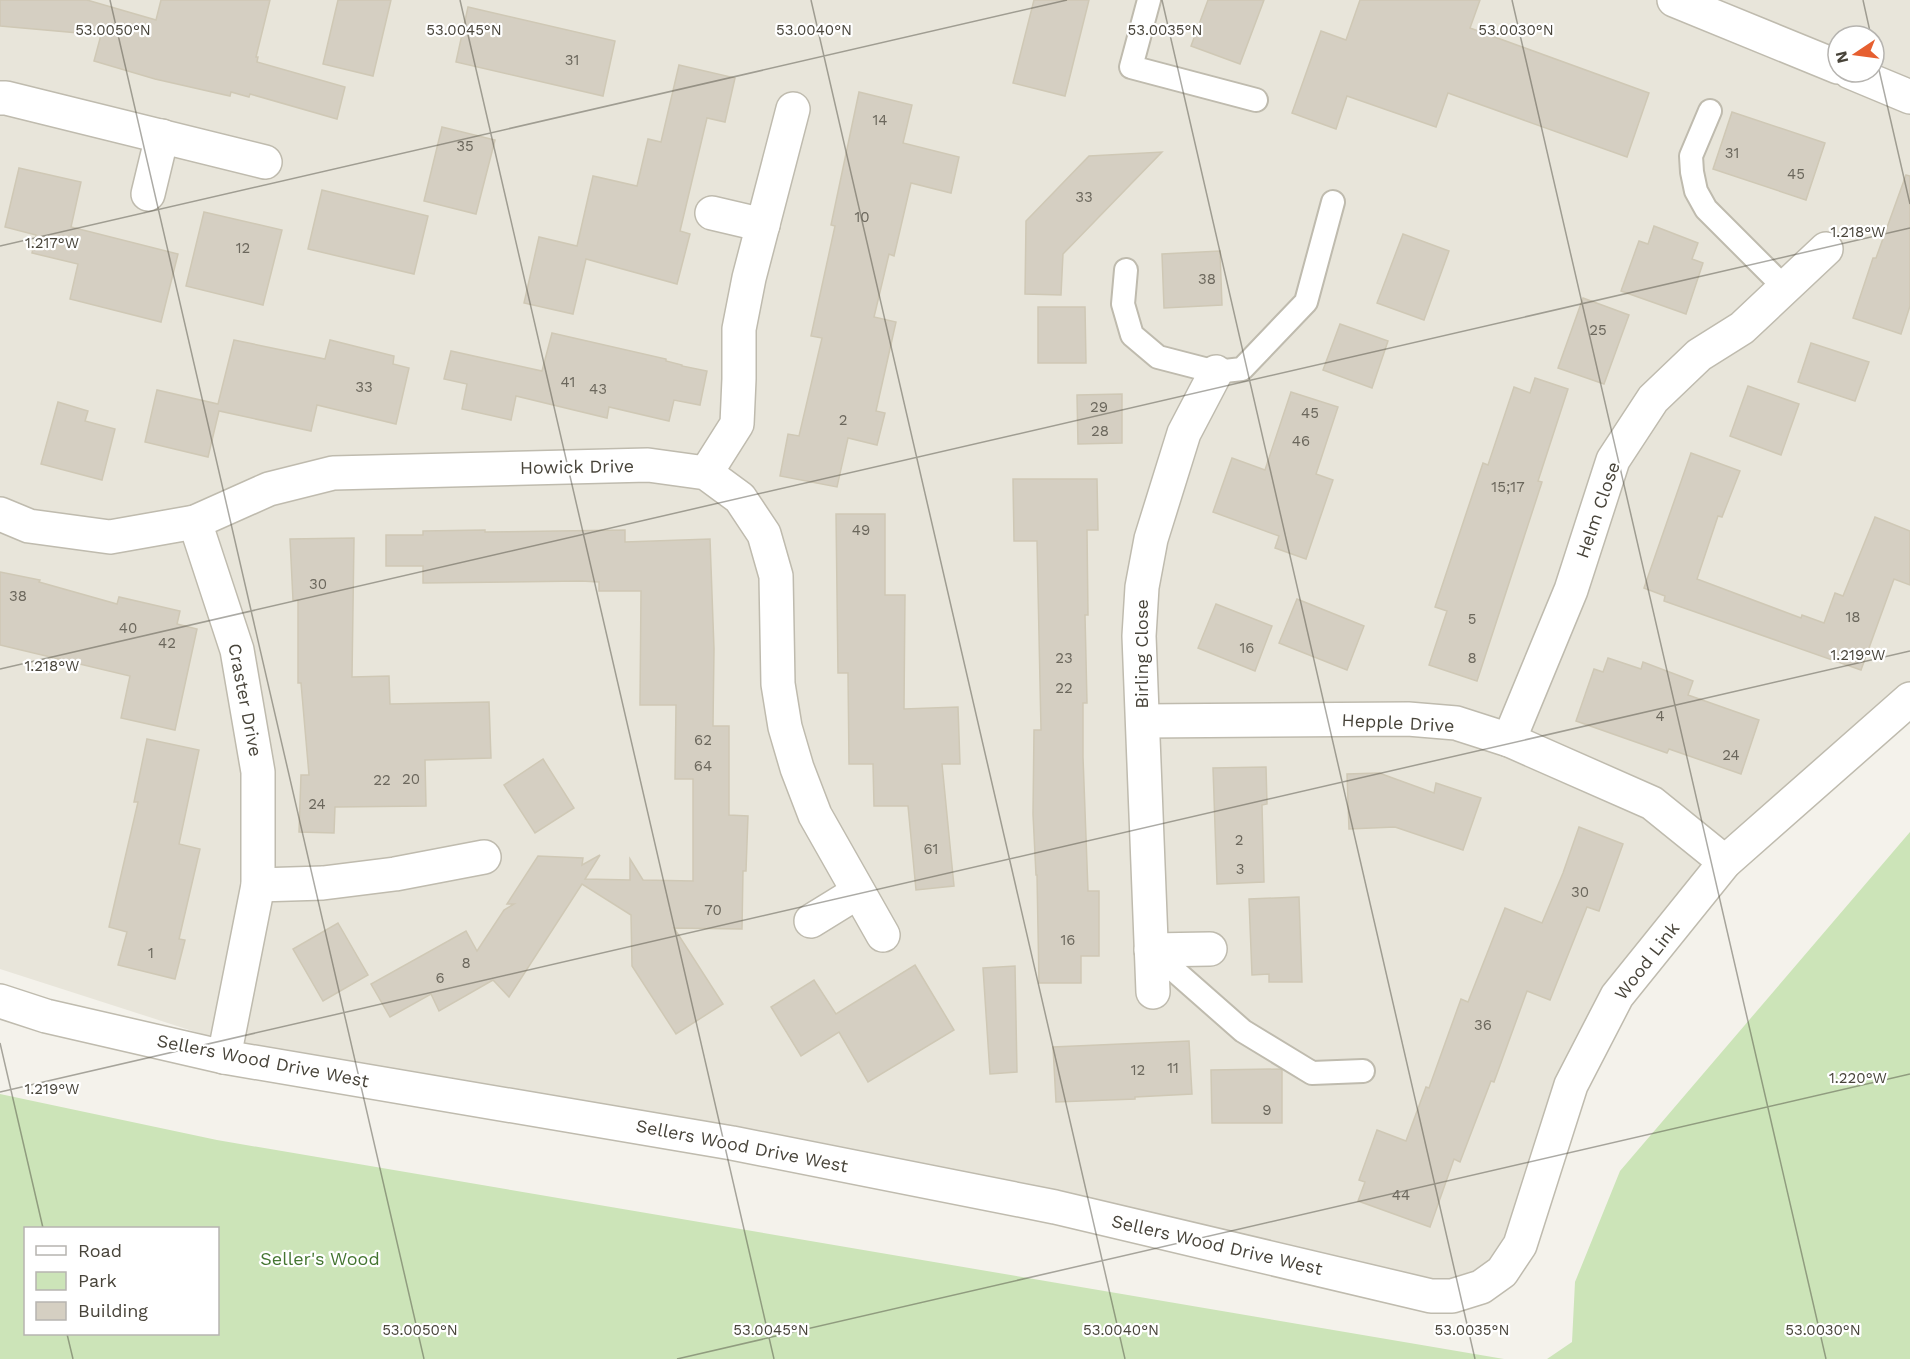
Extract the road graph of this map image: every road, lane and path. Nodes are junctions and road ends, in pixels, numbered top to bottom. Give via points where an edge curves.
1 (1149, 0) edge
2 (1674, 0) edge
3 (1826, 62) edge
4 (1879, 84) edge
5 (1910, 97) edge
6 (0, 98) edge
7 (1256, 100) dead end
8 (793, 109) dead end
9 (1710, 111) dead end
10 (162, 136) junction
11 (265, 162) dead end
12 (148, 194) dead end
13 (1333, 202) dead end
14 (711, 213) dead end
15 (763, 225) junction
16 (1826, 249) dead end
17 (1126, 270) dead end
18 (1785, 288) junction
19 (1216, 372) junction
20 (706, 473) junction
21 (0, 514) edge
22 (195, 522) junction
23 (1910, 699) edge
24 (1143, 721) junction
25 (1509, 740) junction
26 (484, 856) dead end
27 (1725, 862) junction
28 (258, 885) junction
29 (858, 892) junction
30 (811, 921) dead end
31 (883, 935) dead end
32 (1210, 949) dead end
33 (1151, 950) junction
34 (1153, 992) dead end
35 (0, 1001) edge
36 (224, 1057) junction
37 (1363, 1071) dead end
38 (1480, 1287) joint

1 - 7 lane via 1131,67
2 - 3 street
4 - 5 street
6 - 10 street
8 - 15 street
9 - 18 lane via 1691,156 1696,191 1706,209
10 - 11 street
10 - 12 street
13 - 19 lane via 1306,302 1242,369
14 - 15 street
15 - 20 street via 739,329 736,424
16 - 18 street, Helm Close
17 - 19 lane via 1123,304 1132,335 1158,357
18 - 25 street, Helm Close via 1742,328 1699,355 1653,399 1613,460 1571,590
19 - 24 street, Birling Close via 1184,433 1151,539 1142,587 1139,636
20 - 22 street, Howick Drive via 648,465 333,473 269,489
20 - 29 street, Howick Drive via 740,498 764,534 776,576 777,684 785,727 815,815
21 - 22 street, Howick Drive via 29,526 111,537
22 - 28 street, Craster Drive via 239,661 258,772
23 - 27 street, Wood Link
24 - 25 street, Hepple Drive via 1408,719 1455,723
24 - 33 street, Birling Close
25 - 27 street, Hepple Drive via 1652,803
26 - 28 street via 323,883
27 - 38 street, Wood Link via 1617,996 1571,1085 1520,1245 1502,1272
28 - 36 street, Craster Drive
29 - 30 street
29 - 31 street, Howick Drive
32 - 33 street
33 - 34 street, Birling Close
33 - 37 lane via 1243,1031 1312,1073
35 - 36 street, Sellers Wood Drive West via 46,1016
36 - 38 street, Sellers Wood Drive West via 732,1143 1055,1207 1431,1296 1452,1296

